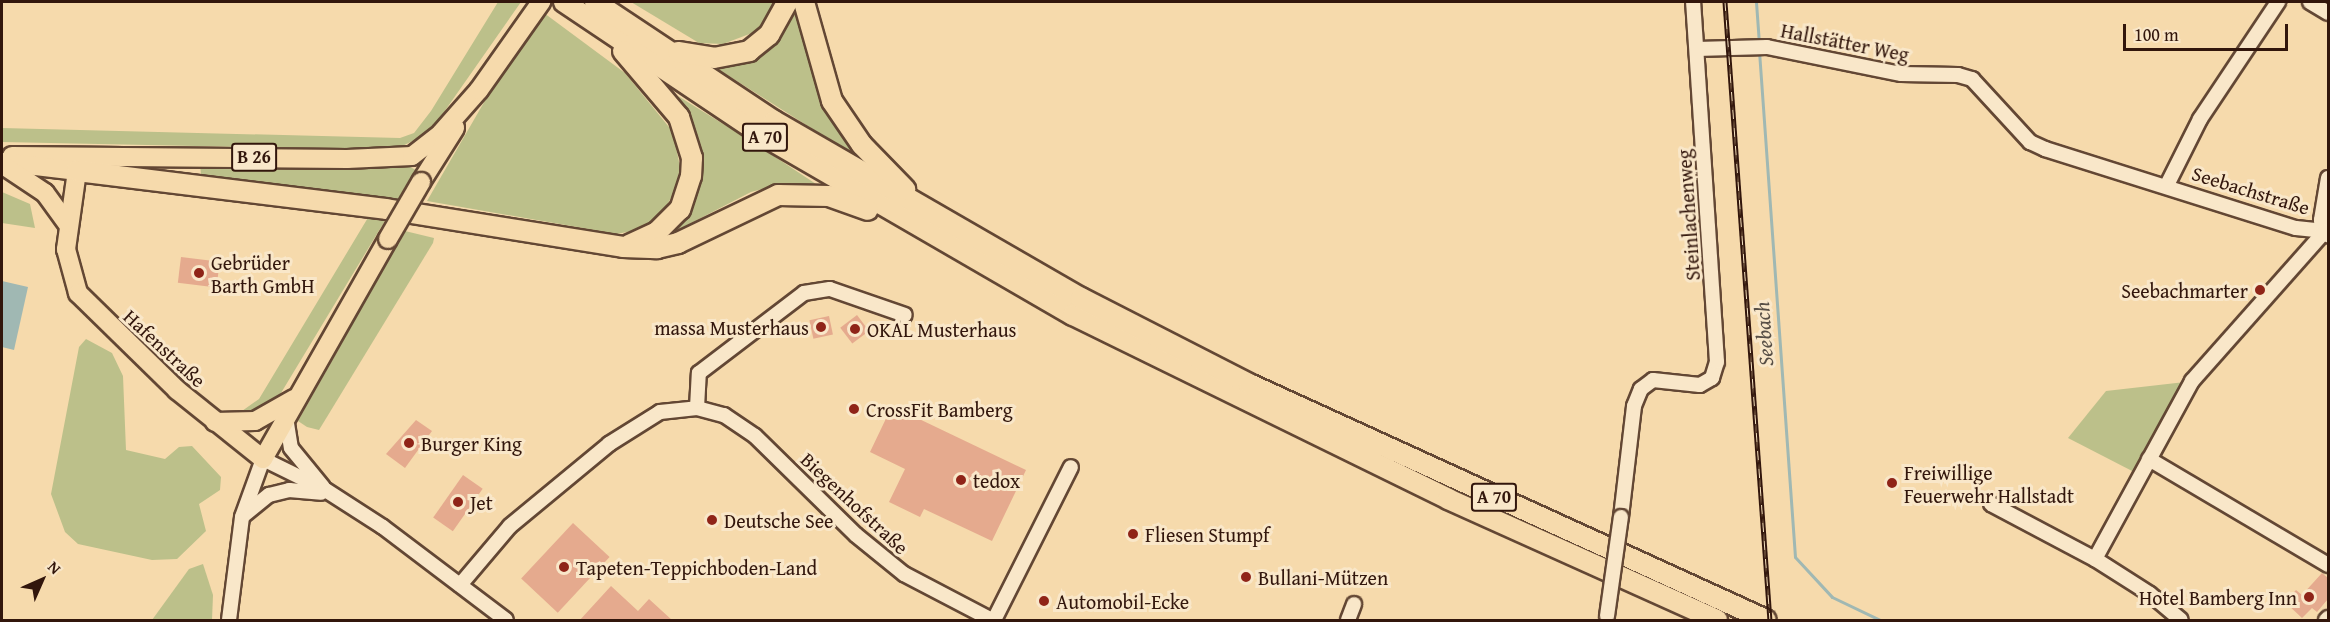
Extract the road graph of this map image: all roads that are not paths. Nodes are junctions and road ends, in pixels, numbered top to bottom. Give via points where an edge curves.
1 (541, 2) edge
2 (564, 2) edge
3 (595, 2) edge
4 (787, 2) edge
5 (804, 2) edge
6 (1693, 2) edge
7 (2278, 2) edge
8 (2310, 2) edge
9 (529, 11) edge
10 (2328, 13) edge
11 (599, 27) junction
12 (663, 48) junction
13 (1697, 48) junction
14 (479, 90) junction
15 (2, 157) edge
16 (2, 163) edge
17 (77, 171) junction
18 (2328, 178) edge
19 (2167, 184) junction
20 (67, 223) junction
21 (939, 229) junction
22 (2326, 233) edge
23 (623, 247) junction
24 (905, 315) dead end
25 (298, 396) junction
26 (698, 408) junction
27 (286, 417) junction
28 (215, 422) junction
29 (263, 459) junction
30 (2149, 459) junction
31 (1071, 467) dead end
32 (330, 492) junction
33 (1991, 504) dead end
34 (242, 517) junction
35 (2095, 559) junction
36 (2328, 565) edge
37 (460, 585) junction
38 (1354, 604) dead end
39 (1606, 618) edge
40 (229, 621) edge
41 (506, 621) edge
42 (993, 621) edge
43 (1348, 621) edge
44 (1717, 621) edge
45 (1766, 621) edge
46 (2181, 621) edge

1 - 9 main road, B 26
2 - 11 highway, A 70
3 - 12 highway, A 70
4 - 12 highway via 776,27 749,51 714,58
5 - 21 highway via 823,76 845,123
6 - 13 street, Steinlachenweg
7 - 19 street via 2200,119
8 - 10 street
9 - 14 main road, B 26
11 - 21 highway, A 70 via 764,136
11 - 23 highway via 679,117 692,158 688,191 680,209 657,232
12 - 21 highway, A 70
13 - 19 street, Hallstätter Weg via 1767,47 1901,74 1946,74 1972,80 2037,146
13 - 39 street, Steinlachenweg, bridge via 1717,351 1712,378 1695,386 1653,380 1641,389 1634,406
14 - 15 main road, B 26 via 423,150 401,158 57,153
14 - 25 main road, B 26, bridge via 387,239
16 - 17 main road
16 - 20 main road via 45,193
17 - 20 main road, Hafenstraße
17 - 23 highway via 386,209
18 - 22 street, Seebachstraße via 2322,207
19 - 22 street, Seebachstraße via 2295,228
20 - 28 main road, Hafenstraße via 66,249 73,284 86,302
21 - 23 highway via 807,192 760,201 678,243 657,248
21 - 44 highway, A 70 via 1247,403
21 - 45 highway, A 70 via 1250,384
22 - 30 street via 2237,336 2198,374
24 - 26 street via 830,289 804,293 699,373
25 - 27 main road, B 26
25 - 28 main road via 255,422
26 - 37 street, Biegenhofstraße via 660,412 609,444 510,526
26 - 42 street, Biegenhofstraße via 724,415 755,436 892,565 932,591
27 - 29 main road, B 26
27 - 32 street via 291,448
28 - 29 main road, Hafenstraße
29 - 32 street
29 - 34 street
30 - 35 street
30 - 36 street
31 - 42 street, Biegenhofstraße
32 - 34 street via 289,489 269,495
32 - 37 street
33 - 35 street
34 - 40 street
35 - 46 street via 2150,594
37 - 41 street
38 - 43 street

